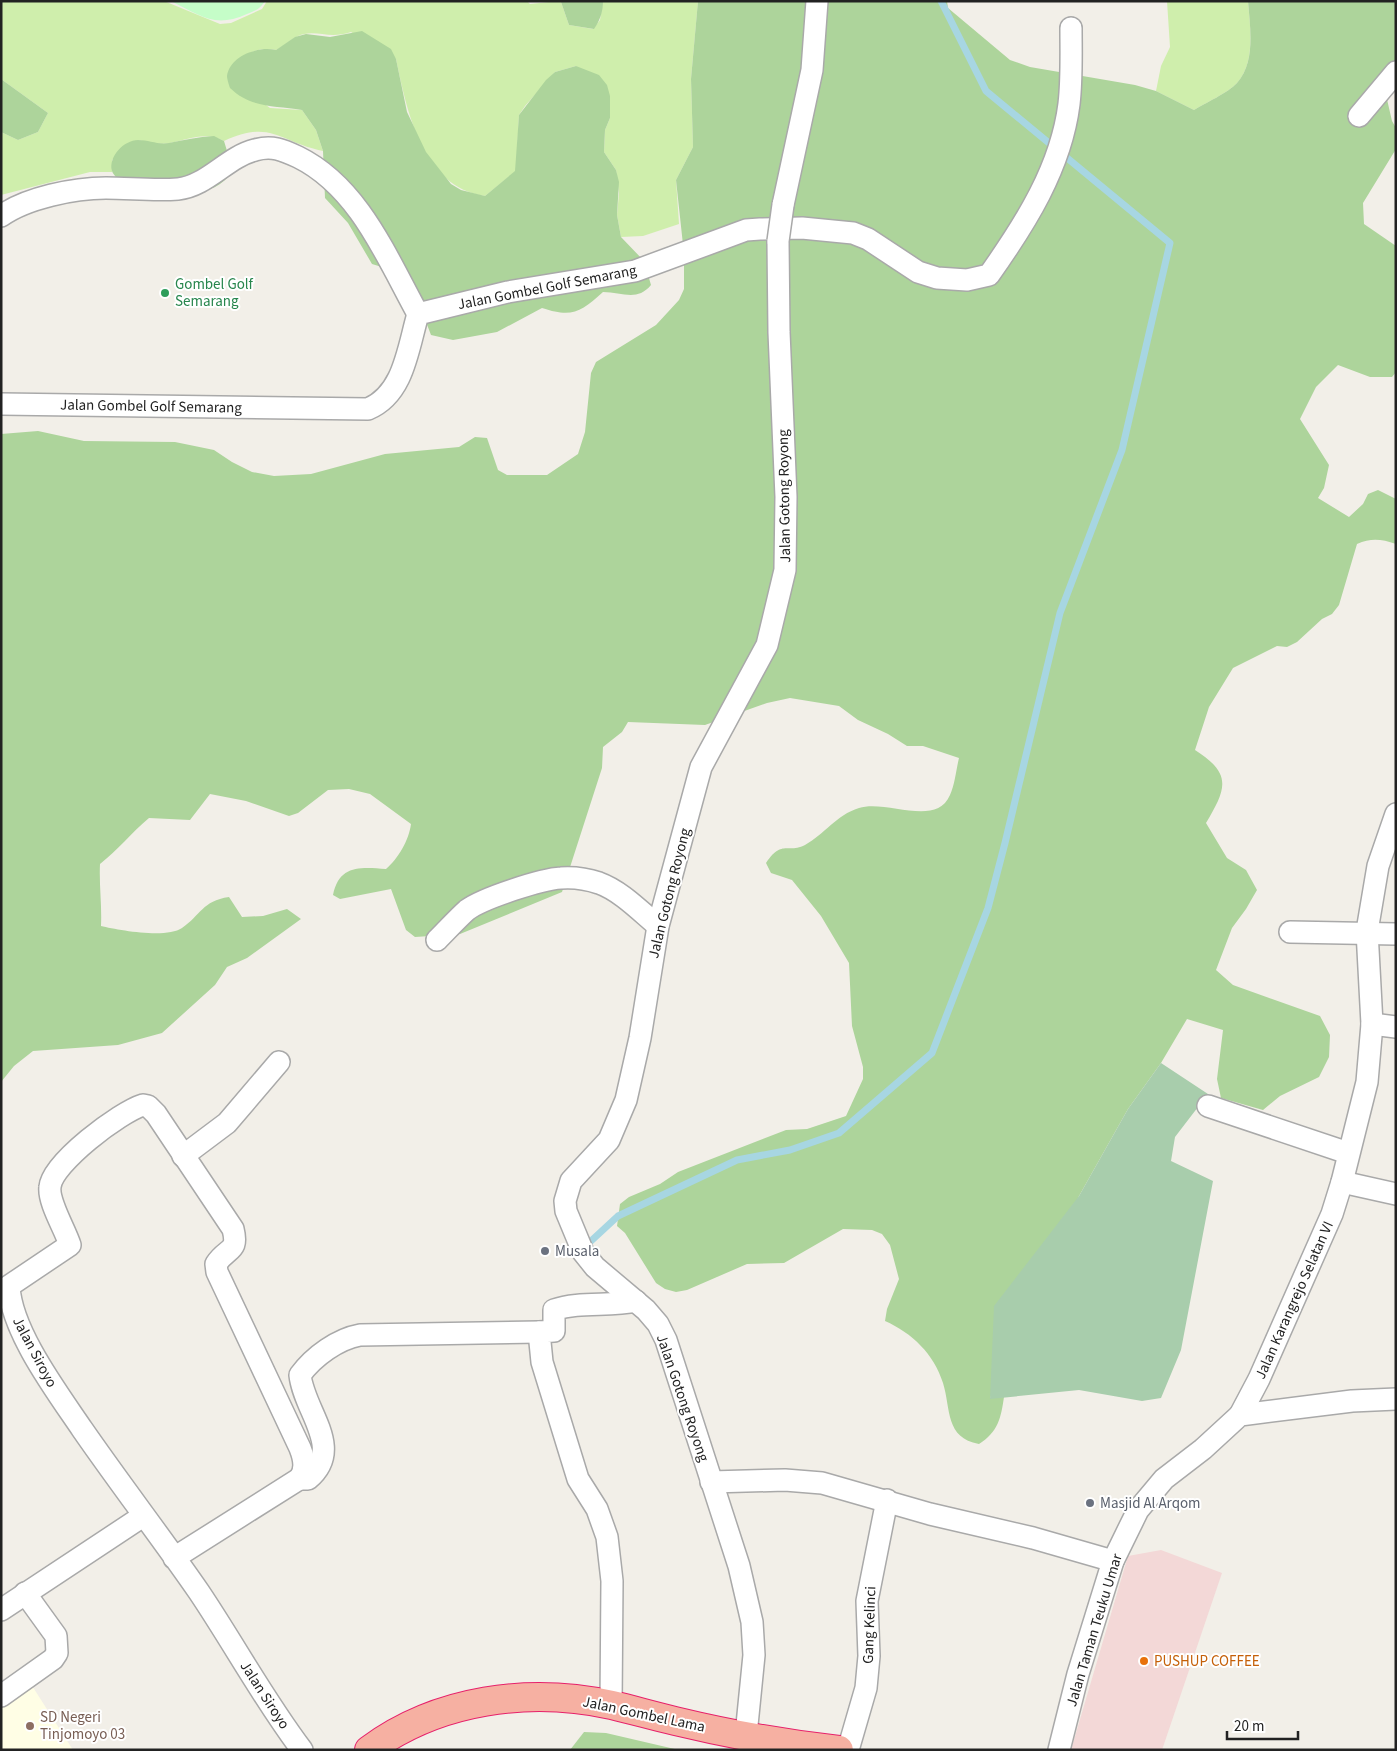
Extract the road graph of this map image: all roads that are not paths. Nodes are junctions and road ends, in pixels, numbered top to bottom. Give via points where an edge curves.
1 (817, 1) edge
2 (1071, 28) dead end
3 (1393, 81) edge
4 (1359, 116) dead end
5 (1, 216) edge
6 (418, 314) junction
7 (1, 404) edge
8 (1396, 814) edge
9 (658, 926) junction
10 (1367, 931) junction
11 (1290, 932) dead end
12 (1396, 934) edge
13 (437, 940) dead end
14 (1372, 1024) junction
15 (1396, 1027) edge
16 (279, 1062) dead end
17 (1208, 1106) dead end
18 (1348, 1153) junction
19 (183, 1156) junction
20 (1342, 1182) junction
21 (1396, 1194) edge
22 (636, 1301) junction
23 (539, 1332) junction
24 (1396, 1400) edge
25 (1240, 1415) junction
26 (299, 1479) junction
27 (712, 1482) junction
28 (887, 1500) junction
29 (143, 1516) junction
30 (174, 1558) junction
31 (1113, 1561) junction
32 (25, 1593) junction
33 (1, 1610) edge
34 (1, 1696) edge
35 (611, 1705) junction
36 (746, 1735) junction
37 (302, 1750) edge
38 (369, 1750) edge
39 (839, 1750) edge
40 (848, 1750) edge
41 (1059, 1750) edge

1 - 9 street, Jalan Gotong Royong, bridge via 812,70 778,240 786,497 785,570 767,645 701,767
2 - 6 street, Jalan Gombel Golf Semarang via 1069,104 1061,142 1052,168 1025,220 989,275 967,280 938,278 918,272 868,239 853,233 802,228 760,229 746,230 635,271 508,292
3 - 4 street
5 - 6 street via 25,202 76,192 103,188 179,189 205,178 241,155 277,147 324,172 340,188 384,251
6 - 7 street, Jalan Gombel Golf Semarang via 395,387 384,401 368,409
8 - 10 street, Jalan Karangrejo Selatan VI via 1378,866
9 - 13 street via 600,884 580,878 561,878 548,879 468,909
9 - 22 street, Jalan Gotong Royong via 640,1038 626,1100 609,1140 571,1181 566,1201 566,1211 583,1252
10 - 11 street
10 - 12 street
10 - 14 street, Jalan Karangrejo Selatan VI
14 - 15 street
14 - 18 street, Jalan Karangrejo Selatan VI via 1367,1082
16 - 19 street via 227,1123
17 - 18 street
18 - 20 street, Jalan Karangrejo Selatan VI
19 - 26 street via 233,1229 234,1248 218,1260 217,1272 304,1456 304,1470
19 - 29 street, Jalan Siroyo via 152,1109 143,1105 78,1148 60,1168 50,1186 50,1198 70,1245 9,1286 9,1300 16,1319 52,1386
20 - 21 street
20 - 25 street, Jalan Karangrejo Selatan VI via 1332,1214
22 - 23 street via 559,1308 554,1310 554,1331
22 - 27 street, Jalan Gotong Royong via 658,1324 666,1340
23 - 26 street via 360,1335 332,1344 300,1375 324,1448 321,1465 308,1479
23 - 35 street via 542,1362 578,1479 597,1509 607,1537 612,1581
24 - 25 street via 1352,1401
25 - 31 street, Jalan Taman Teuku Umar via 1203,1450 1164,1479 1138,1510
26 - 30 street
27 - 28 street via 805,1480
27 - 36 street, Jalan Gotong Royong via 739,1566 752,1622 754,1656
28 - 31 street
28 - 40 street, Gang Kelinci via 867,1601 869,1656 866,1688
29 - 30 street, Jalan Siroyo
29 - 32 street
30 - 37 street, Jalan Siroyo
31 - 41 street, Jalan Taman Teuku Umar via 1078,1674
32 - 33 street
32 - 34 street via 56,1636 57,1653
35 - 36 highway, Jalan Gombel Lama
35 - 38 highway, Jalan Gombel Lama via 540,1696 503,1698 446,1710
36 - 39 highway, Jalan Gombel Lama

